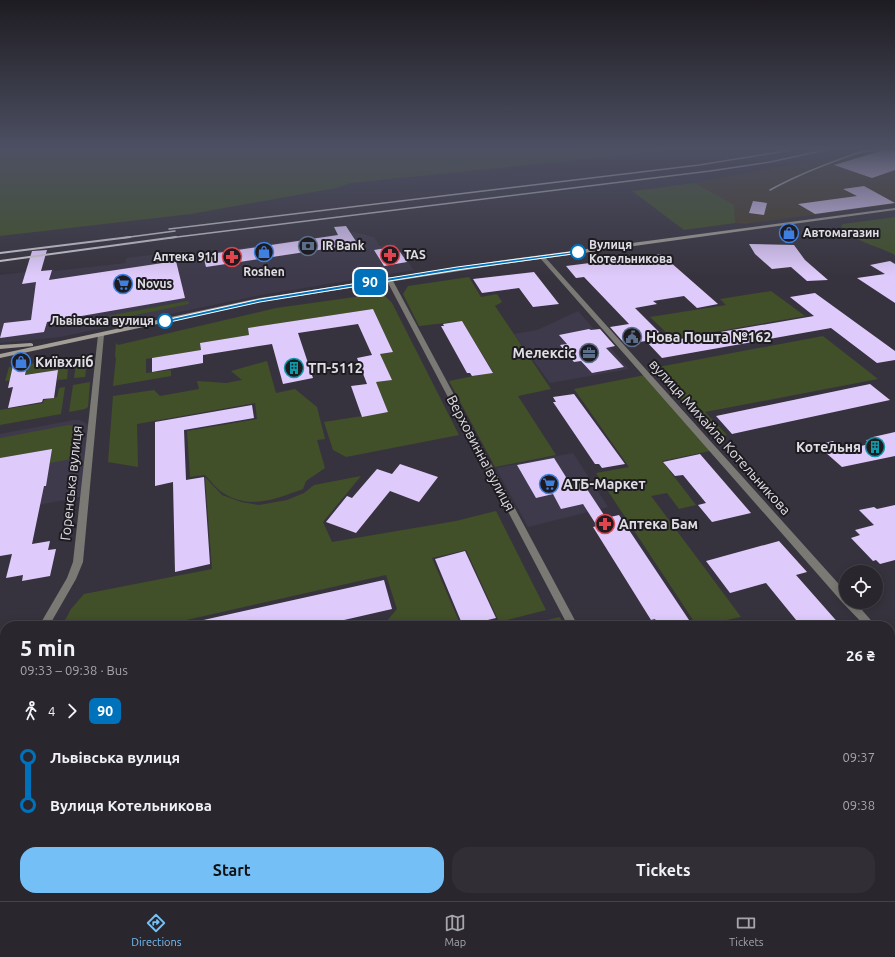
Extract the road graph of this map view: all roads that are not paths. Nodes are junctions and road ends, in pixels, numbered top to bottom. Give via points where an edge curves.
1 (895, 209) edge
2 (542, 257) junction
3 (389, 279) junction
4 (101, 336) junction
5 (76, 340) junction
6 (0, 347) edge
7 (0, 356) edge
8 (839, 591) edge
9 (855, 609) edge
10 (47, 621) edge
11 (570, 621) edge
12 (866, 621) edge

1 - 2 main road
2 - 3 main road
2 - 8 street, вулиця Михайла Котельникова
3 - 4 main road via 260,300
3 - 11 street, Верховинна вулиця
4 - 5 main road
4 - 10 street, Горенська вулиця via 78,562
5 - 6 main road
5 - 7 main road
9 - 12 street

